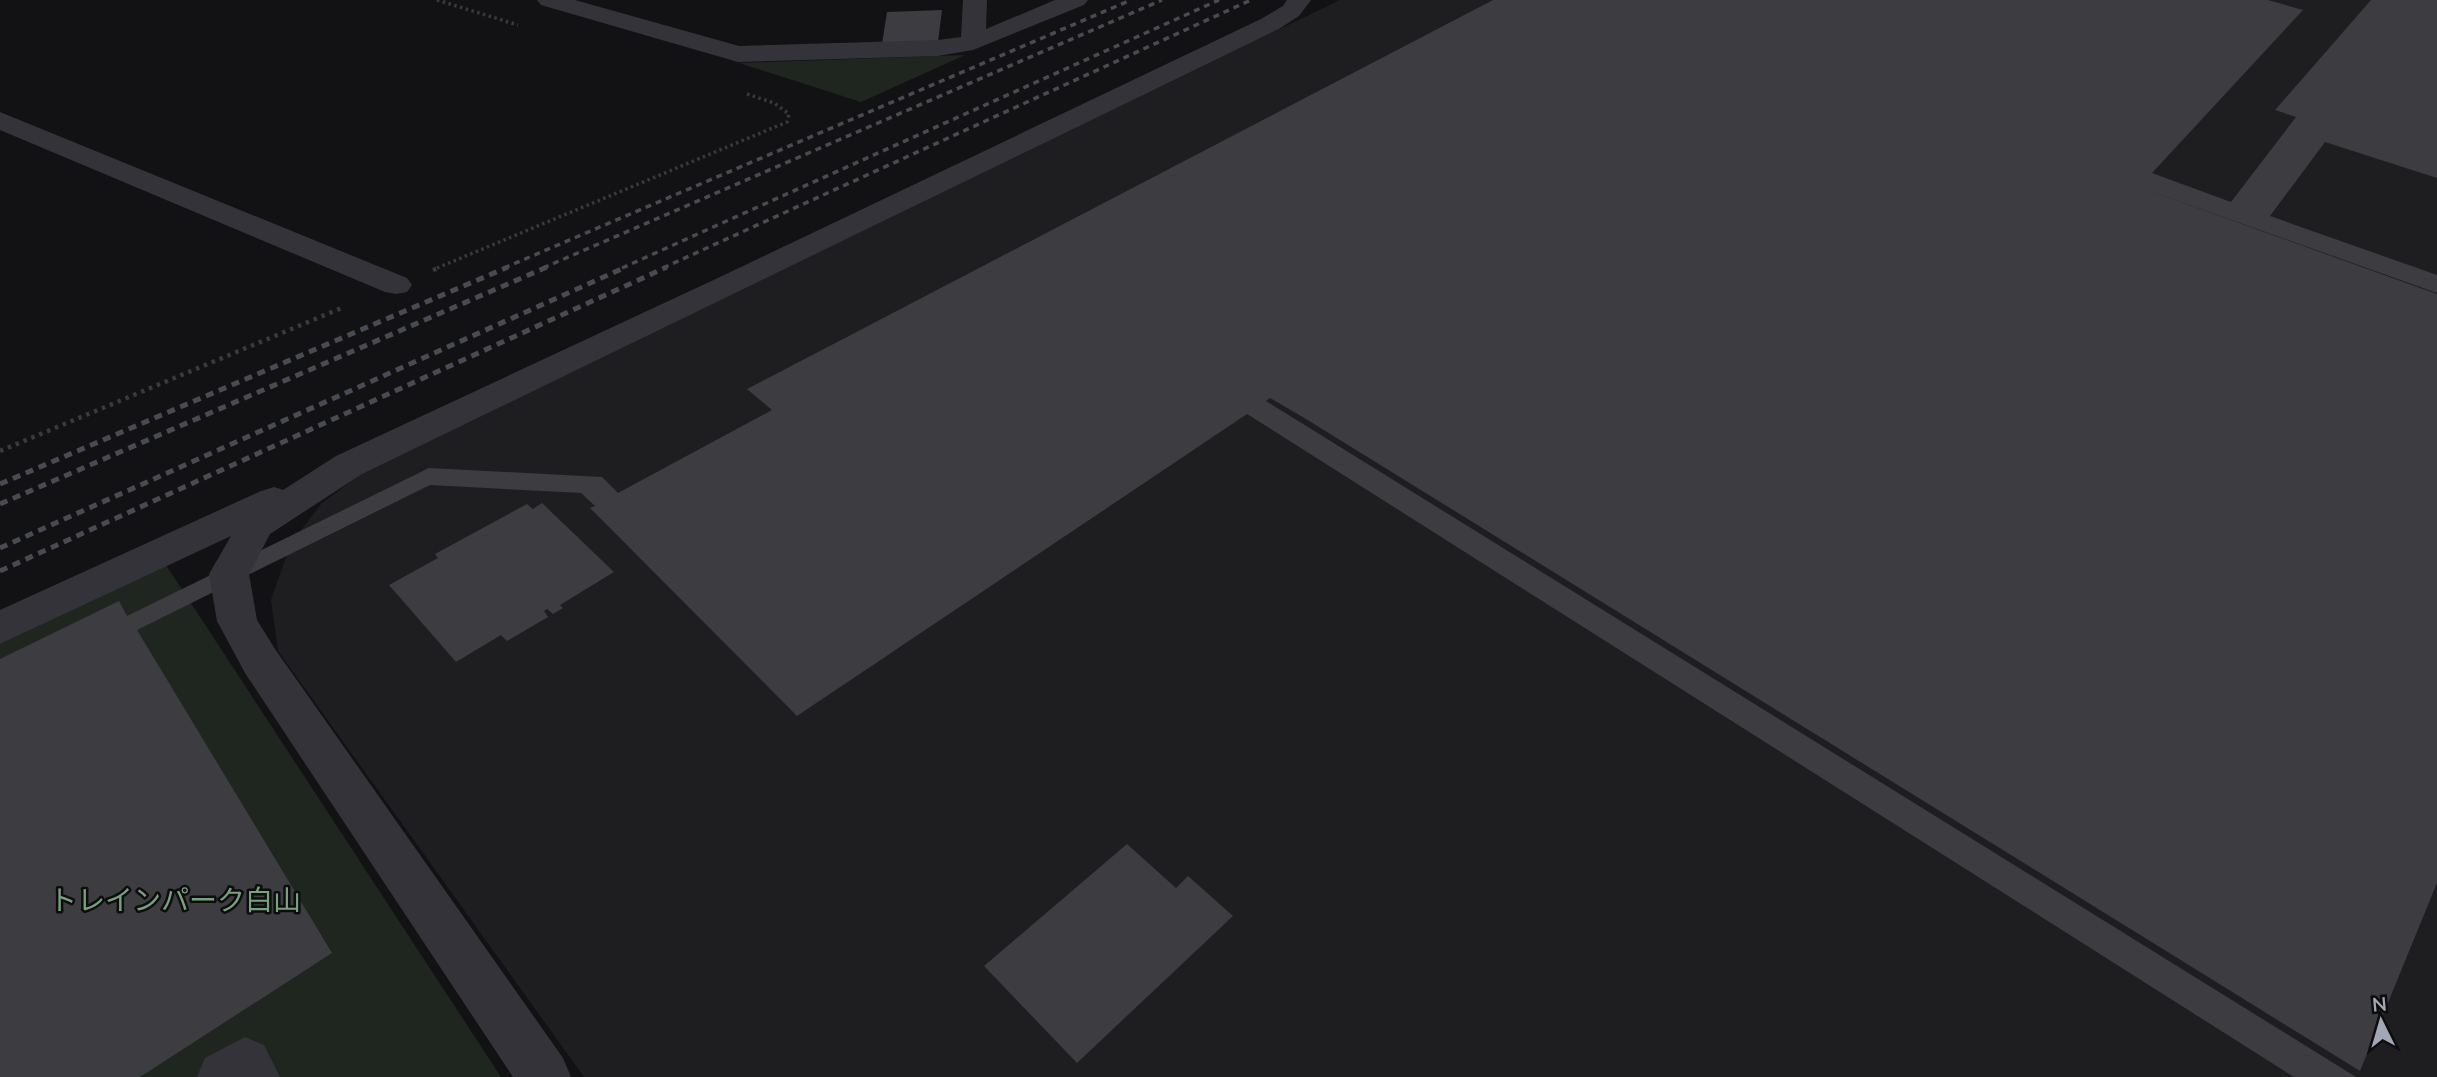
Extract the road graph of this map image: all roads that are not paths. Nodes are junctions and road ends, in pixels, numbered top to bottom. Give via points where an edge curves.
1 (549, 0) edge
2 (975, 0) edge
3 (1076, 0) edge
4 (1299, 0) edge
5 (973, 43) junction
6 (0, 120) edge
7 (396, 285) road end
8 (349, 465) junction
9 (0, 628) edge
10 (224, 1077) edge
11 (253, 1077) edge
12 (544, 1077) edge

1 - 5 street via 738,54
2 - 5 street
3 - 5 street
4 - 8 street via 1270,24
6 - 7 street
8 - 9 street
8 - 12 street via 256,524 229,574 237,621
10 - 11 street via 245,1063

